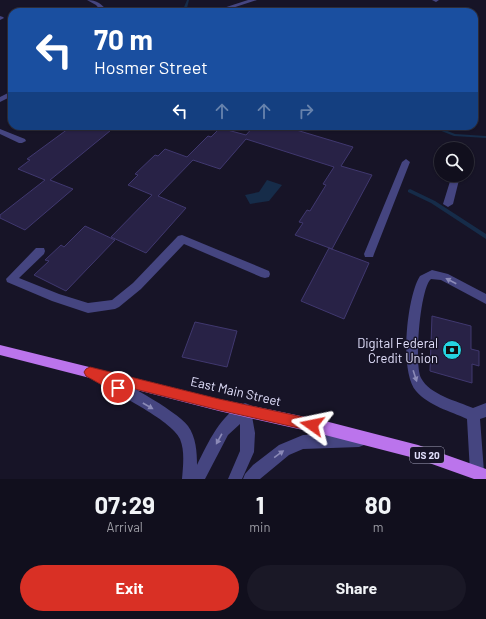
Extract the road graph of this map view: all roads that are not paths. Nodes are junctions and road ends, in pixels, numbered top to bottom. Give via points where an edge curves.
1 (90, 0) edge
2 (254, 0) edge
3 (102, 8) edge
4 (227, 8) edge
5 (0, 131) edge
6 (22, 140) dead end
7 (406, 162) dead end
8 (454, 182) edge
9 (448, 204) dead end
10 (40, 251) dead end
11 (369, 254) dead end
12 (265, 274) dead end
13 (486, 299) edge
14 (0, 350) edge
15 (90, 372) junction
16 (245, 410) junction
17 (486, 410) edge
18 (473, 415) junction
19 (366, 440) junction
20 (481, 474) edge
21 (189, 479) edge
22 (197, 479) edge
23 (235, 479) edge
24 (250, 479) edge

1 - 3 street
2 - 4 street
5 - 6 street
7 - 11 street
8 - 9 street
10 - 12 street via 11,279 88,308 115,304 137,286 182,239
13 -> 18 street via 435,274 427,276 422,281 415,312 413,374 416,380 424,392
14 - 15 main road, East Main Street / US 20
15 - 16 main road, East Main Street / US 20
15 -> 21 street via 173,420 183,431 188,447
16 - 19 main road, East Main Street / US 20
16 -> 22 street via 223,430
16 - 23 street via 247,452
17 - 18 street
18 - 20 street
19 - 20 main road, East Main Street / US 20 via 418,452
24 -> 19 street via 284,450 303,442

